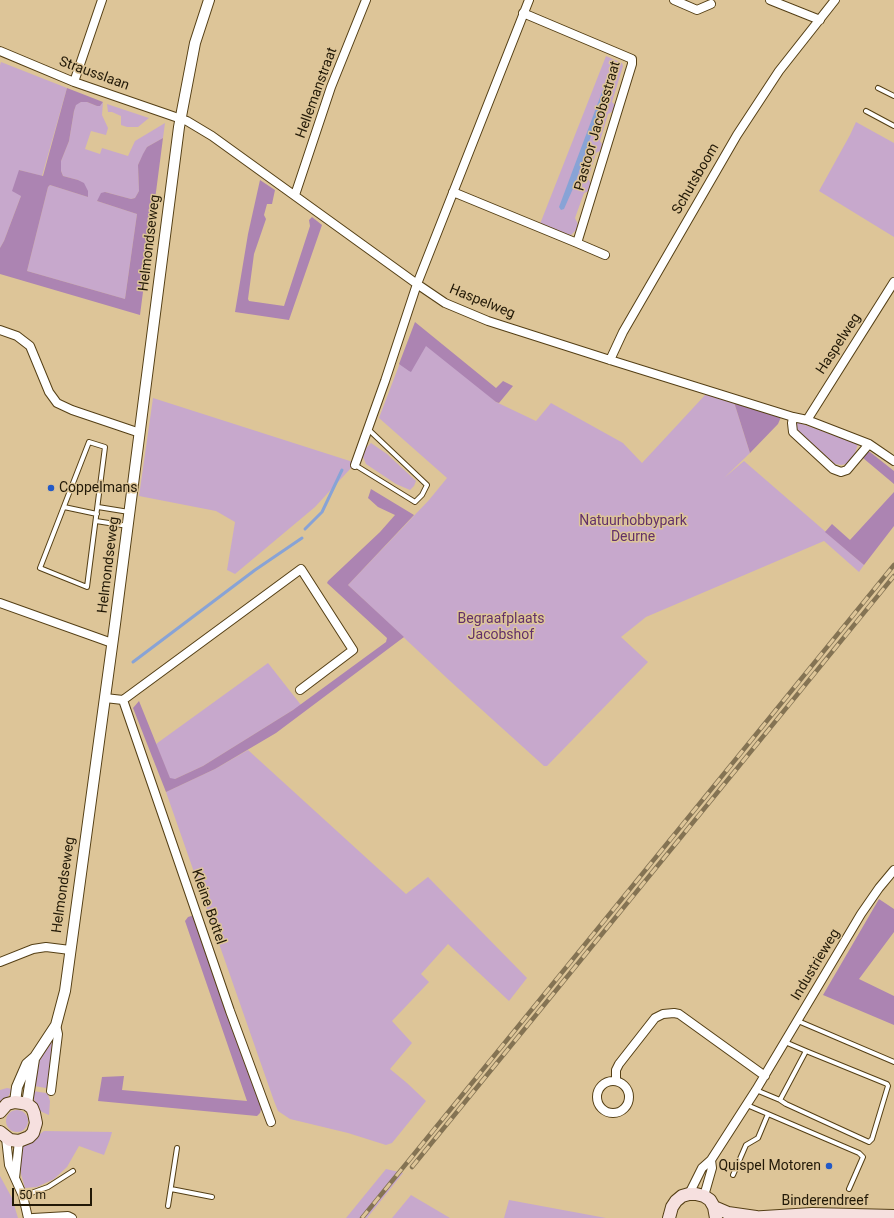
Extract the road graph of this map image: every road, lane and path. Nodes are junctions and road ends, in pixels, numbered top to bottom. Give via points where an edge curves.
1 (102, 0) edge
2 (209, 0) edge
3 (366, 0) edge
4 (529, 0) edge
5 (674, 0) edge
6 (770, 0) edge
7 (835, 0) edge
8 (711, 4) dead end
9 (523, 13) junction
10 (820, 20) junction
11 (0, 51) edge
12 (74, 82) junction
13 (878, 88) dead end
14 (894, 96) edge
15 (866, 111) dead end
16 (180, 119) junction
17 (894, 126) edge
18 (453, 192) junction
19 (295, 195) junction
20 (577, 243) junction
21 (605, 255) dead end
22 (894, 282) edge
23 (417, 284) junction
24 (0, 330) edge
25 (610, 360) junction
26 (793, 417) junction
27 (807, 420) junction
28 (368, 429) junction
29 (140, 433) junction
30 (869, 444) junction
31 (894, 461) edge
32 (356, 465) joint
33 (64, 507) junction
34 (98, 507) junction
35 (130, 512) junction
36 (97, 514) junction
37 (96, 521) junction
38 (128, 526) junction
39 (0, 603) edge
40 (112, 643) junction
41 (300, 690) dead end
42 (105, 698) junction
43 (122, 700) junction
44 (894, 870) edge
45 (70, 950) junction
46 (0, 962) edge
47 (798, 1021) junction
48 (56, 1025) junction
49 (785, 1042) junction
50 (806, 1051) junction
51 (894, 1062) edge
52 (765, 1076) junction
53 (616, 1080) junction
54 (756, 1090) junction
55 (51, 1091) dead end
56 (780, 1100) junction
57 (21, 1103) junction
58 (747, 1105) junction
59 (0, 1112) edge
60 (768, 1114) junction
61 (271, 1122) dead end
62 (3, 1135) edge
63 (19, 1141) junction
64 (177, 1148) dead end
65 (711, 1160) junction
66 (73, 1171) dead end
67 (733, 1175) dead end
68 (15, 1179) junction
69 (171, 1189) junction
70 (849, 1189) dead end
71 (689, 1194) junction
72 (23, 1196) junction
73 (704, 1196) junction
74 (212, 1197) dead end
75 (168, 1206) dead end
76 (715, 1212) edge
77 (894, 1216) edge
78 (752, 1217) edge
79 (28, 1218) edge
80 (33, 1218) edge
81 (72, 1218) edge
82 (669, 1218) edge

1 - 12 street
2 - 16 street, Helmondseweg via 195,43
3 - 19 street, Hellemanstraat via 331,87
4 - 9 street
5 - 8 street via 697,10
6 - 10 street
7 - 10 street, Schutsboom
9 - 18 street
9 - 20 street, Pastoor Jacobsstraat via 632,59
10 - 25 street, Schutsboom via 780,71 737,135 623,332
11 - 12 street, Strausslaan
12 - 16 street, Strausslaan
13 - 14 lane
15 - 17 lane
16 - 19 street, Haspelweg via 212,136
16 - 29 street, Helmondseweg
18 - 20 street
18 - 23 street
19 - 23 street, Haspelweg
20 - 21 street
22 - 27 street, Haspelweg
23 - 25 street, Haspelweg via 445,303 488,320
23 - 28 street
24 - 29 street via 17,336 30,346 49,392 57,403
25 - 26 street, Haspelweg
26 - 27 street, Haspelweg
26 - 30 street via 793,432 833,469 841,472 847,470
27 - 30 street, Haspelweg
28 - 32 street
28 - 32 lane via 427,485 415,502
29 - 35 street, Helmondseweg
30 - 31 street, Haspelweg
33 - 34 lane via 89,442 105,447
33 - 36 lane
33 - 37 lane via 40,568 87,587
34 - 35 lane
34 - 36 lane
35 - 38 street, Helmondseweg
36 - 37 lane
37 - 38 lane
38 - 40 street, Helmondseweg
39 - 40 street
40 - 42 street, Helmondseweg
41 - 43 street via 353,650 301,569
42 - 43 street
42 - 45 street, Helmondseweg
43 - 61 street, Kleine Bottel
44 - 47 street, Industrieweg via 861,914
45 - 46 street via 46,947 33,949
45 - 48 street, Helmondseweg via 65,991
47 - 49 street, Industrieweg
47 - 51 lane
48 - 55 street via 58,1034
48 - 57 street, Helmondseweg via 35,1057
49 - 50 lane
49 - 52 street, Industrieweg
50 - 56 lane
50 - 56 lane via 887,1084 872,1139 869,1142
52 - 53 street via 679,1014 674,1013 655,1018 619,1064
52 - 54 street, Industrieweg
53 - 53 street via 602,1084 596,1097 598,1104 609,1113 617,1113 628,1103 627,1089
54 - 56 lane
54 - 58 street, Industrieweg
57 - 59 main road via 7,1104
57 - 63 main road via 34,1113 36,1123 29,1137
58 - 60 lane
58 - 65 street, Industrieweg
60 - 67 lane via 758,1138 746,1145
60 - 70 lane via 859,1153 863,1157
62 - 63 main road via 10,1140
62 - 68 street via 9,1165
63 - 68 street
64 - 69 lane
65 - 71 street, Industrieweg via 702,1168
65 - 73 street, Industrieweg via 712,1168
66 - 72 lane via 48,1187
68 - 72 street
69 - 74 lane
69 - 75 lane
71 - 73 main road
71 - 82 main road via 676,1201
72 - 79 street
73 - 76 main road via 710,1200
76 - 78 main road, Binderendreef
77 - 78 main road, Binderendreef via 812,1214
80 - 81 street

